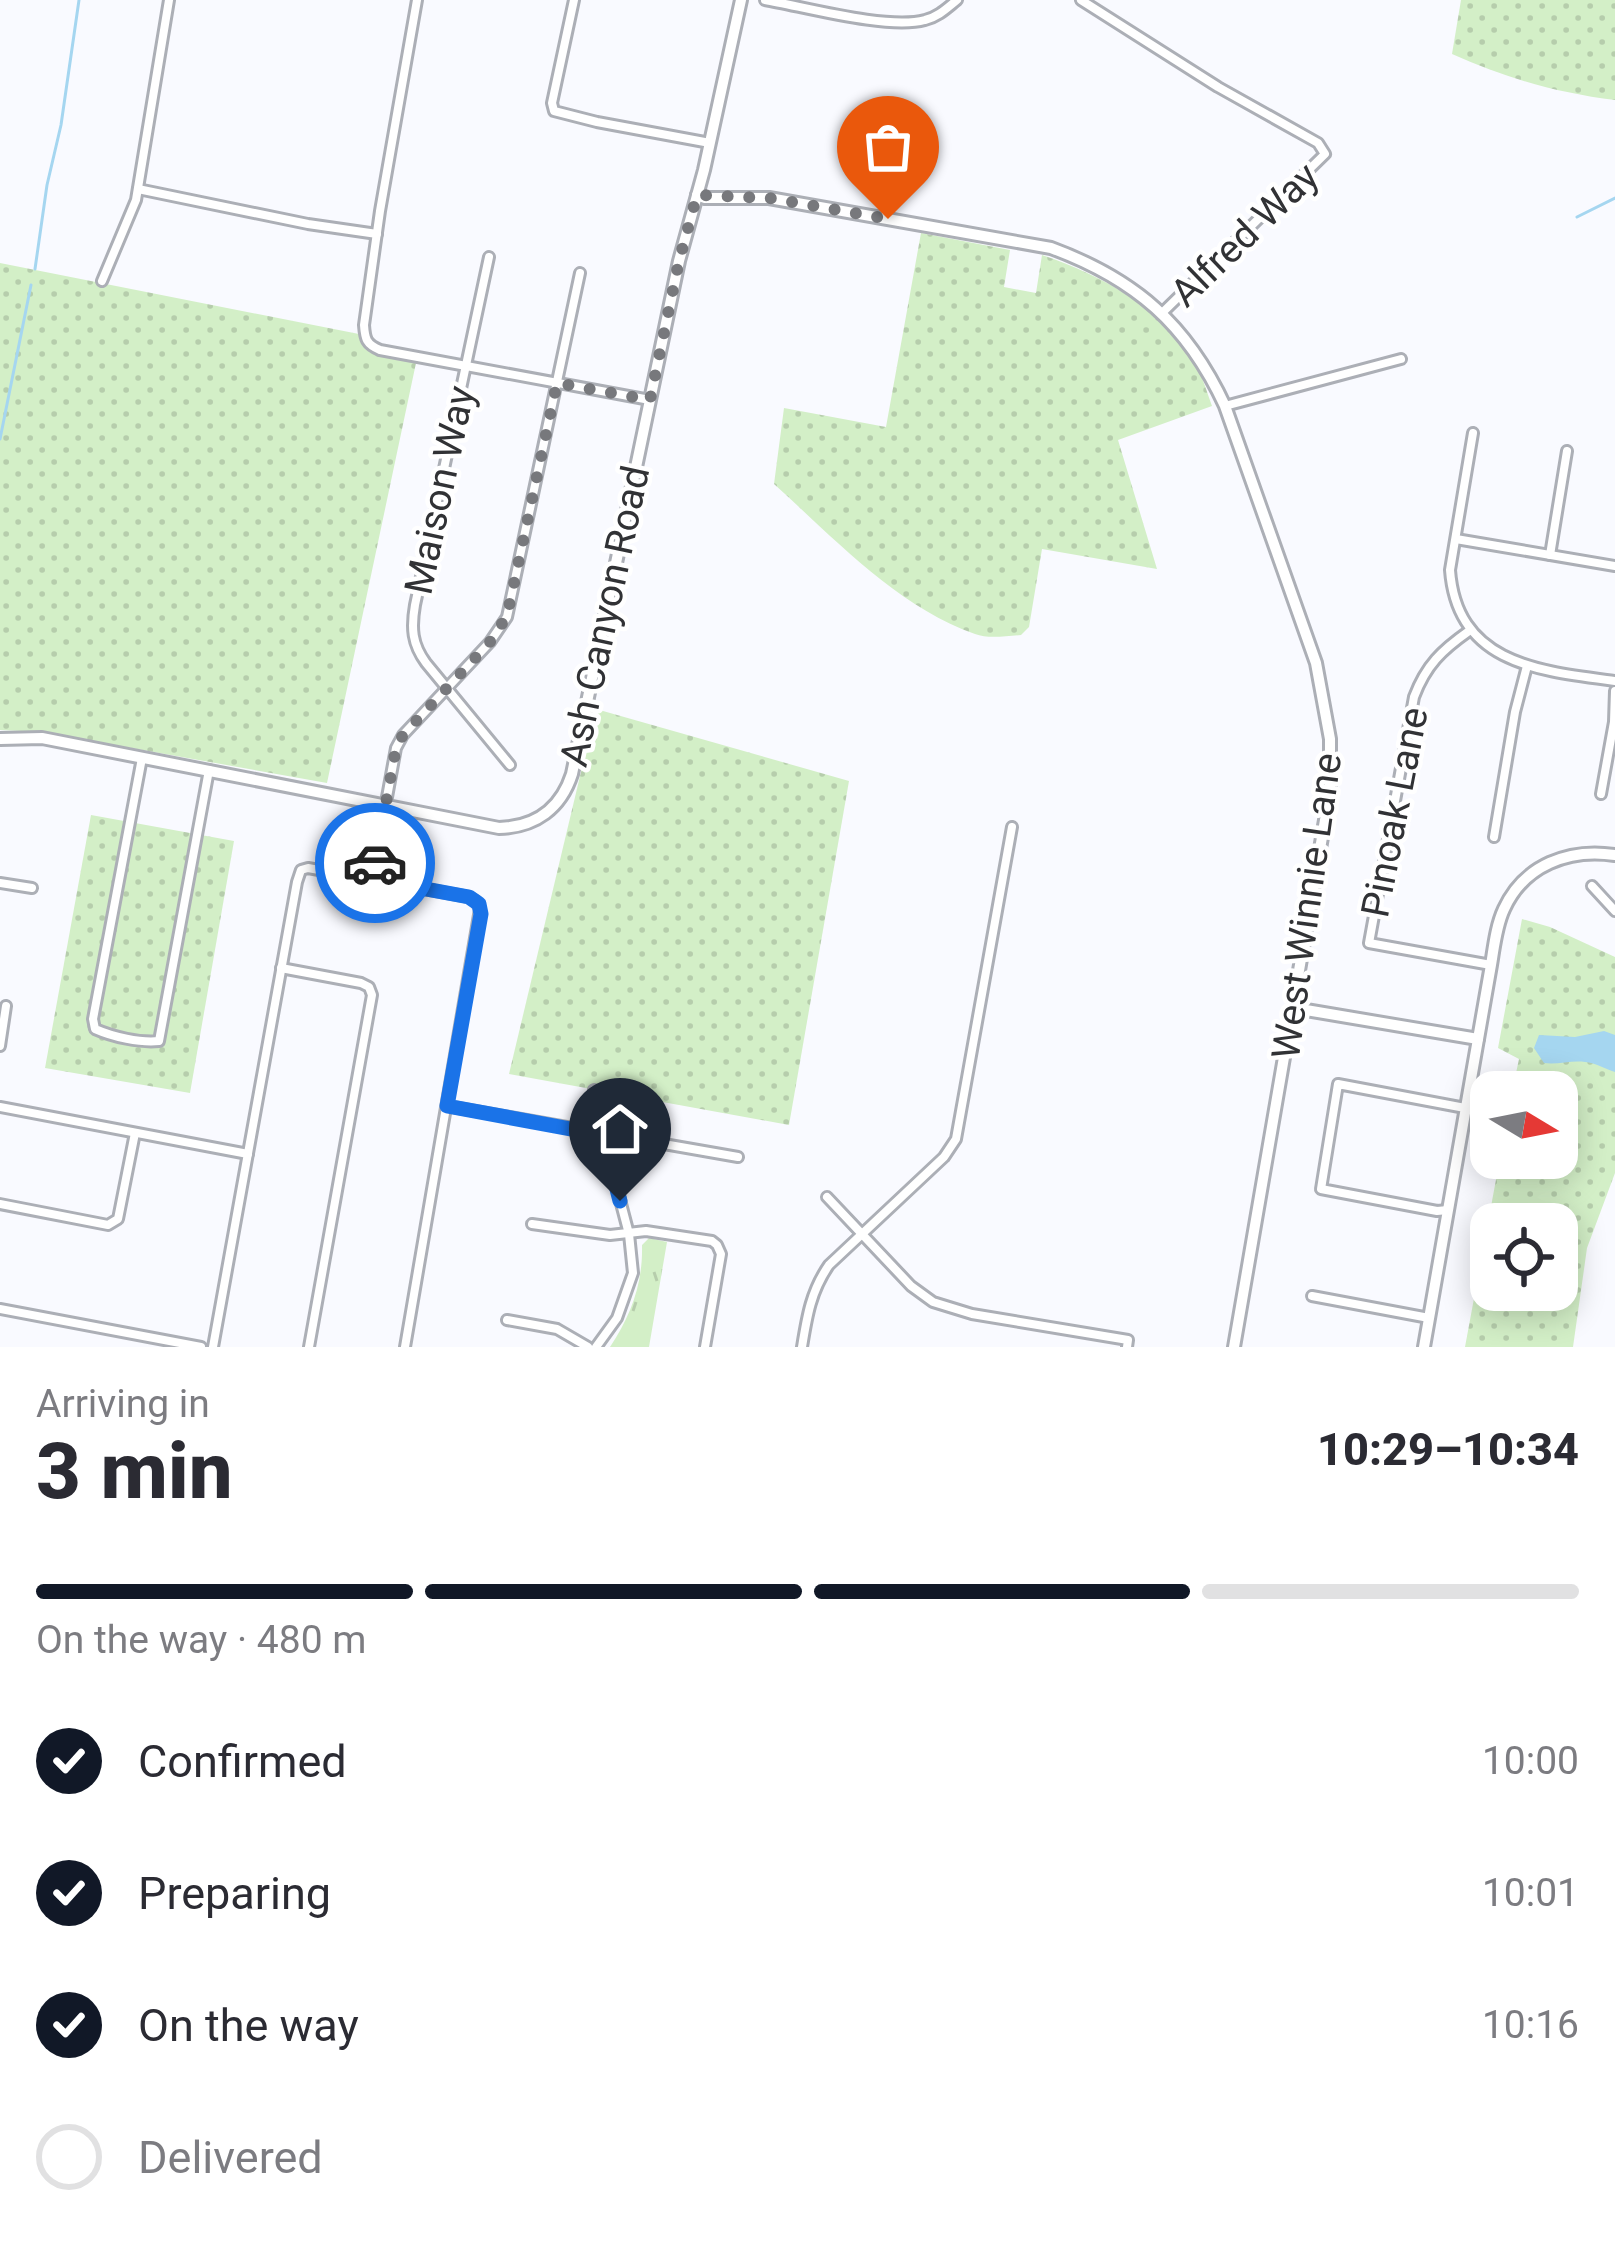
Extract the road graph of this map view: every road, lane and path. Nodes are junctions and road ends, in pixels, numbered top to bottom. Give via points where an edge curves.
1 (169, 0) edge
2 (417, 0) edge
3 (574, 0) edge
4 (741, 0) edge
5 (765, 0) edge
6 (957, 0) edge
7 (1081, 0) edge
8 (710, 143) junction
9 (138, 189) junction
10 (697, 195) junction
11 (377, 234) junction
12 (489, 256) dead end
13 (580, 273) dead end
14 (102, 280) dead end
15 (1162, 314) junction
16 (1401, 359) dead end
17 (465, 367) junction
18 (557, 383) junction
19 (650, 400) junction
20 (1225, 406) junction
21 (1473, 433) dead end
22 (1567, 452) dead end
23 (1456, 538) junction
24 (1550, 555) junction
25 (1615, 566) edge
26 (1469, 631) junction
27 (1527, 665) junction
28 (1615, 681) edge
29 (447, 688) junction
30 (1615, 691) edge
31 (0, 739) edge
32 (142, 757) junction
33 (510, 765) dead end
34 (209, 770) junction
35 (1600, 794) dead end
36 (384, 806) junction
37 (1012, 827) dead end
38 (1493, 837) dead end
39 (1615, 855) edge
40 (372, 879) junction
41 (0, 883) edge
42 (1592, 886) dead end
43 (32, 888) dead end
44 (1615, 911) edge
45 (1491, 965) junction
46 (281, 968) junction
47 (6, 1006) dead end
48 (1294, 1008) junction
49 (1478, 1039) junction
50 (0, 1046) edge
51 (594, 1090) dead end
52 (447, 1106) junction
53 (0, 1107) edge
54 (1465, 1108) junction
55 (135, 1133) junction
56 (603, 1135) junction
57 (248, 1154) junction
58 (738, 1157) dead end
59 (827, 1197) dead end
60 (0, 1204) edge
61 (1448, 1210) junction
62 (532, 1224) dead end
63 (629, 1234) junction
64 (862, 1234) junction
65 (1312, 1297) dead end
66 (0, 1309) edge
67 (1429, 1318) junction
68 (507, 1320) dead end
69 (1127, 1344) edge
70 (201, 1347) edge
71 (213, 1347) edge
72 (309, 1347) edge
73 (405, 1347) edge
74 (592, 1347) edge
75 (704, 1347) edge
76 (802, 1347) edge
77 (1234, 1347) edge
78 (1424, 1347) edge

1 - 9 street
2 - 11 street
3 - 8 street via 554,111
4 - 8 street, Ash Canyon Road
5 - 6 street via 896,24 925,20
7 - 15 street, Alfred Way via 1325,154
8 - 10 street, Ash Canyon Road
9 - 11 street
9 - 14 street
10 - 15 street, West Winnie Lane via 770,198 1051,248 1113,275
10 - 19 street, Ash Canyon Road
11 - 17 street via 366,340
12 - 17 street, Maison Way
13 - 18 street
15 - 20 street, West Winnie Lane via 1194,349
16 - 20 street
17 - 18 street
17 - 29 street, Maison Way via 412,622 418,652
18 - 19 street
18 - 29 street via 507,616
19 - 36 street, Ash Canyon Road via 567,788 530,823 500,828
20 - 48 street, West Winnie Lane via 1310,644 1330,739 1330,791
21 - 23 street
22 - 24 street
23 - 24 street
23 - 26 street via 1452,589
24 - 25 street
26 - 27 street
26 - 45 street, Pinoak Lane via 1429,664 1414,697 1369,943
27 - 28 street
27 - 38 street
29 - 33 street, Maison Way
29 - 36 street via 396,748
30 - 35 street
31 - 32 street via 42,738
32 - 34 street
32 - 34 street via 93,1019 95,1029 127,1037 159,1041
34 - 36 street
36 - 40 street
37 - 64 street via 956,1139
39 - 45 street via 1574,854 1529,875 1504,910
40 - 46 street via 301,870
40 - 52 street via 479,904
41 - 43 street
42 - 44 street
45 - 49 street
46 - 57 street
46 - 72 street via 361,983 372,995
47 - 50 street
48 - 49 street
48 - 77 street, West Winnie Lane
49 - 54 street
51 - 56 street
52 - 56 street
52 - 73 street
53 - 55 street
54 - 61 street
54 - 61 street via 1338,1084 1321,1189
55 - 57 street
55 - 60 street via 114,1223
56 - 58 street
56 - 63 street
57 - 71 street
59 - 64 street
61 - 67 street
62 - 63 street
63 - 74 street via 629,1287 617,1318
63 - 75 street via 712,1241 721,1254
64 - 69 street via 933,1302
64 - 76 street via 816,1285
65 - 67 street
66 - 70 street
67 - 78 street
68 - 74 street via 557,1329

